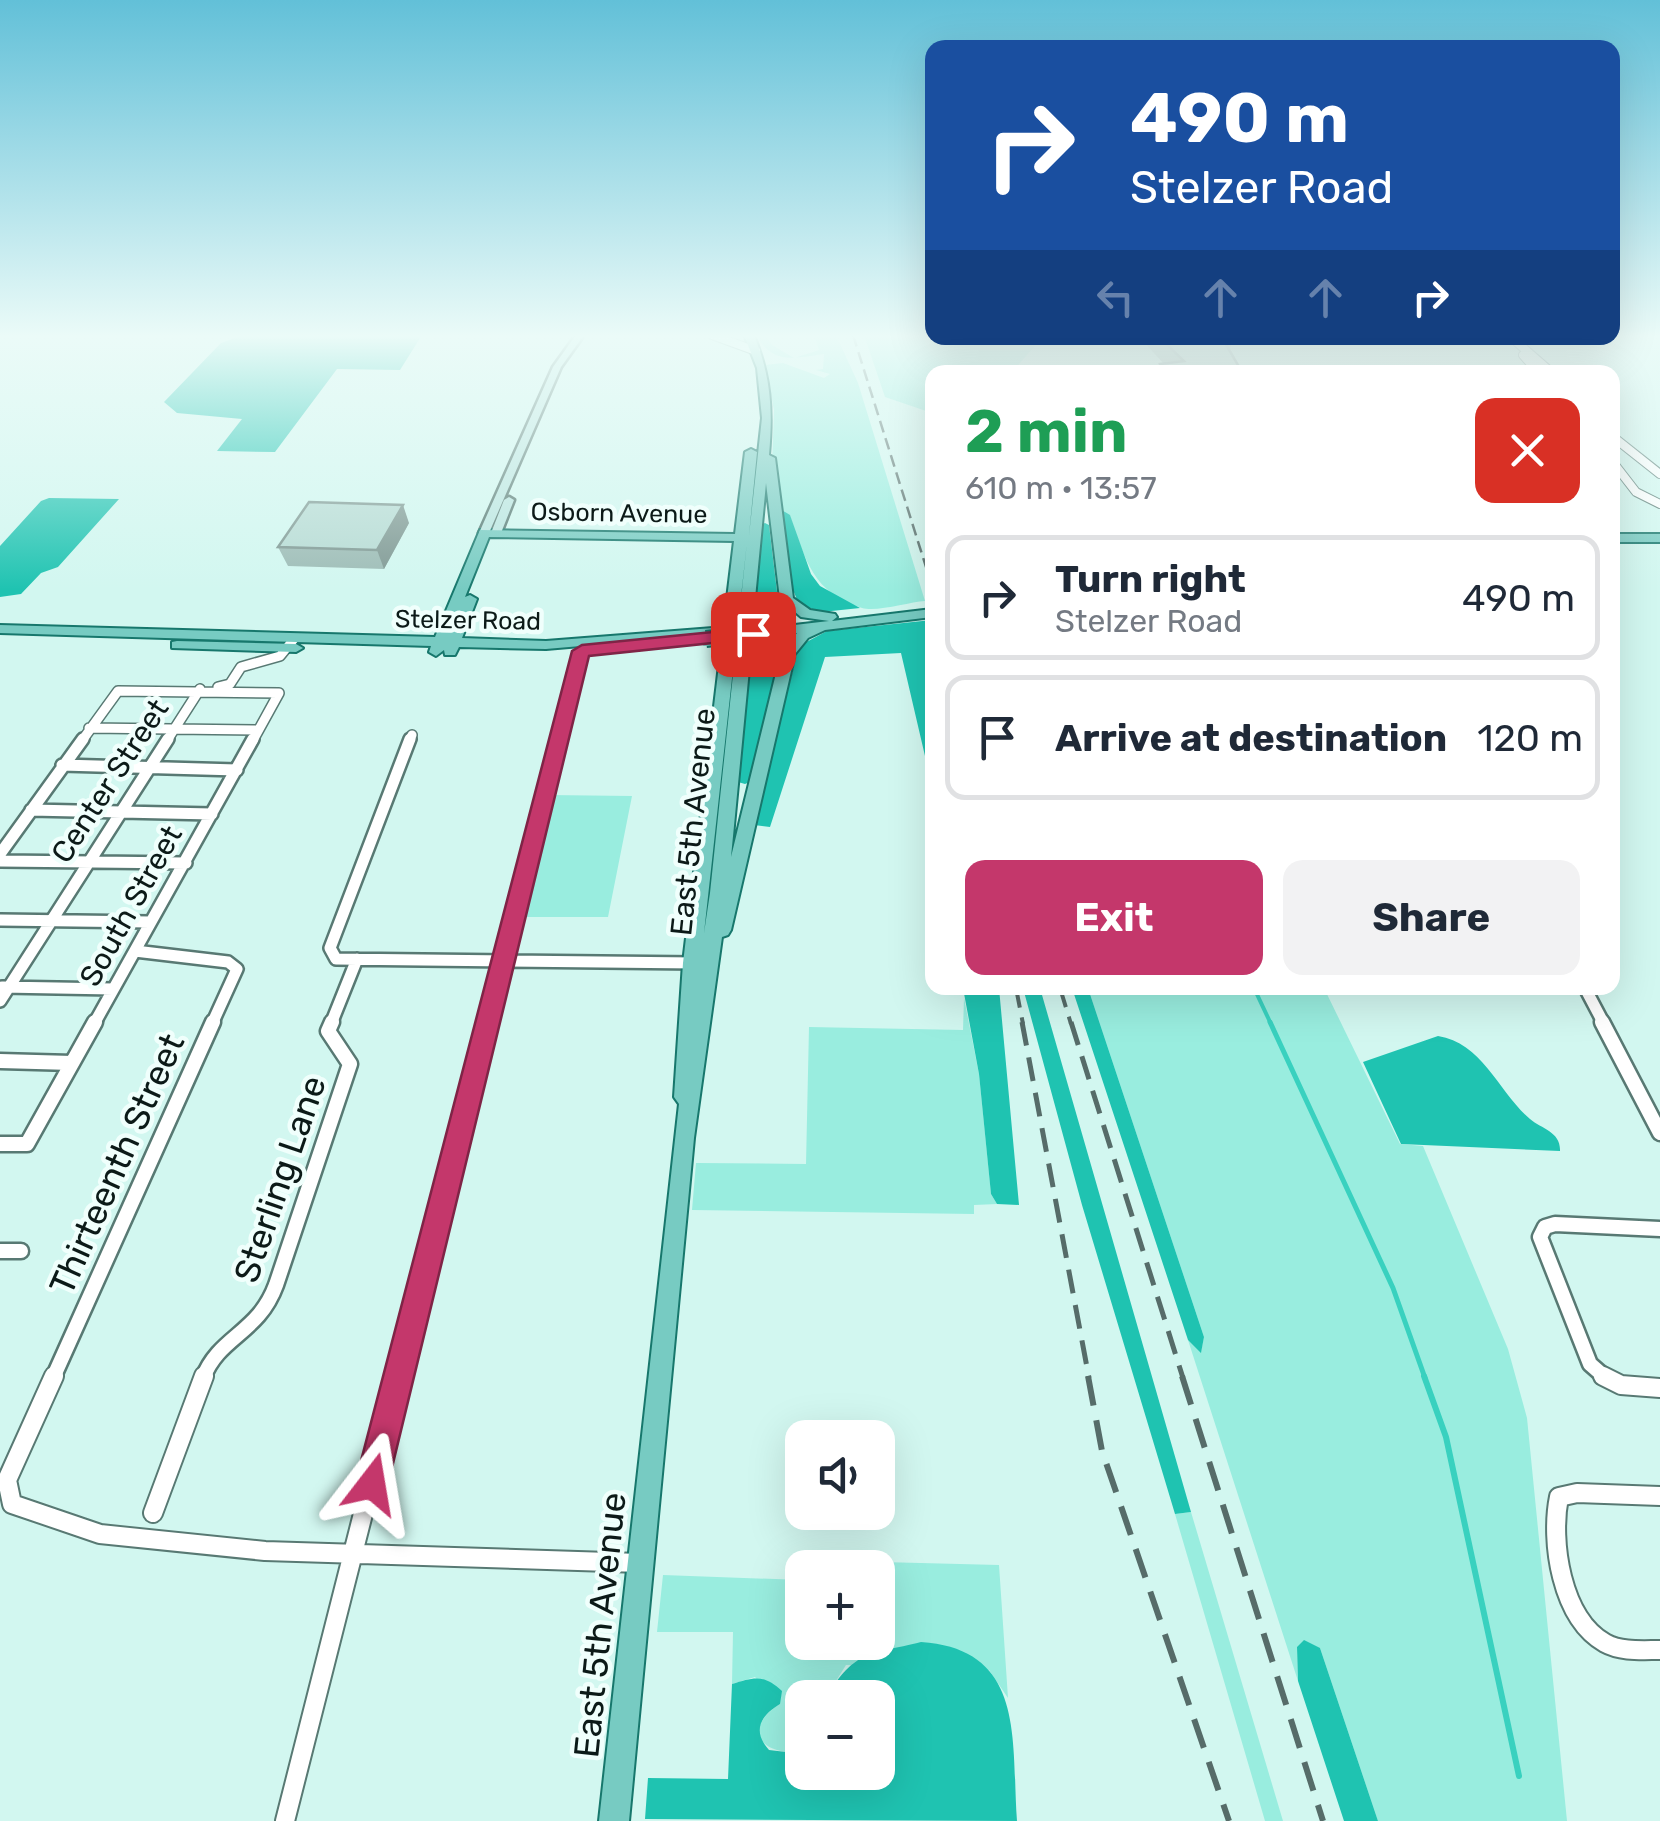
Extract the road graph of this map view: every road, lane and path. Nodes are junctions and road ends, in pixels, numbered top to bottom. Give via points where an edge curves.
1 (536, 420) edge
2 (755, 420) edge
3 (767, 420) edge
4 (767, 420) edge
5 (1620, 442) edge
6 (1620, 471) edge
7 (1660, 474) edge
8 (1660, 504) edge
9 (490, 533) junction
10 (747, 538) junction
11 (1620, 538) edge
12 (1660, 538) edge
13 (925, 606) edge
14 (453, 610) junction
15 (925, 614) edge
16 (834, 620) junction
17 (0, 629) edge
18 (707, 635) junction
19 (0, 641) edge
20 (292, 642) junction
21 (406, 643) junction
22 (444, 648) junction
23 (582, 651) junction
24 (197, 691) junction
25 (89, 728) junction
26 (174, 729) junction
27 (258, 730) junction
28 (412, 735) dead end
29 (62, 765) junction
30 (148, 768) junction
31 (237, 770) junction
32 (32, 810) junction
33 (120, 812) junction
34 (212, 814) junction
35 (0, 857) edge
36 (88, 861) junction
37 (186, 863) junction
38 (0, 920) edge
39 (50, 921) junction
40 (150, 922) junction
41 (135, 951) junction
42 (332, 955) joint
43 (357, 959) junction
44 (503, 961) junction
45 (702, 963) junction
46 (4, 987) edge
47 (113, 989) junction
48 (1589, 995) edge
49 (0, 1001) edge
50 (0, 1062) edge
51 (72, 1063) junction
52 (1660, 1133) edge
53 (0, 1144) edge
54 (1660, 1229) edge
55 (0, 1250) edge
56 (22, 1251) dead end
57 (1660, 1388) edge
58 (4, 1480) edge
59 (1660, 1496) edge
60 (154, 1513) dead end
61 (354, 1554) junction
62 (641, 1562) junction
63 (1660, 1650) edge
64 (286, 1821) edge
65 (614, 1821) edge

1 - 9 street
2 - 10 main road, East 5th Avenue
3 - 10 main road, East 5th Avenue
4 - 16 main road via 788,599 804,614
5 - 7 street
6 - 8 street via 1636,492
9 - 10 main road, Osborn Avenue
9 - 14 main road
9 - 22 main road
10 - 45 main road, East 5th Avenue
11 - 12 main road
13 - 16 main road, Stelzer Road
14 - 21 main road via 432,636
14 - 22 main road
15 - 16 main road, Stelzer Road
16 - 18 main road, Stelzer Road, bridge
16 - 45 main road via 789,650 731,905
17 - 20 main road, Stelzer Road
18 - 22 main road, Stelzer Road
18 - 23 main road, Stelzer Road
19 - 20 main road, Stelzer Road
20 - 21 main road, Stelzer Road
20 - 22 main road, Stelzer Road
20 - 24 street, Center Street via 272,660 241,667 228,686
21 - 22 main road, Stelzer Road
22 - 23 main road, Stelzer Road
23 - 44 street
24 - 25 street via 118,691
24 - 26 street, Center Street
24 - 27 street, South Street via 279,693
25 - 26 street
25 - 29 street
26 - 27 street
26 - 30 street, Center Street
27 - 31 street, South Street
28 - 42 street
29 - 30 street
29 - 32 street
30 - 31 street
30 - 33 street, Center Street
31 - 34 street, South Street
32 - 33 street
32 - 35 street
33 - 34 street
33 - 36 street, Center Street
34 - 37 street, South Street
35 - 36 street
36 - 37 street
36 - 39 street, Center Street
37 - 40 street, South Street
38 - 39 street
39 - 40 street
39 - 46 street, Center Street
40 - 41 street, South Street
41 - 47 street, South Street
41 - 58 street, Thirteenth Street via 228,962 237,969
42 - 43 street
43 - 44 street
43 - 60 street, Sterling Lane via 328,1032 350,1064 266,1312 210,1359
44 - 45 street
44 - 61 street
45 - 62 main road, East 5th Avenue
46 - 47 street
46 - 49 street, Center Street
47 - 51 street, South Street
48 - 52 street
50 - 51 street
51 - 53 street, South Street via 27,1144
54 - 57 street via 1556,1224 1540,1238 1590,1364 1620,1386
55 - 56 street
58 - 61 street via 12,1504 100,1534
59 - 63 street via 1578,1493 1559,1497 1552,1518 1580,1620 1600,1641 1628,1651
61 - 62 street
61 - 64 street
62 - 65 main road, East 5th Avenue

